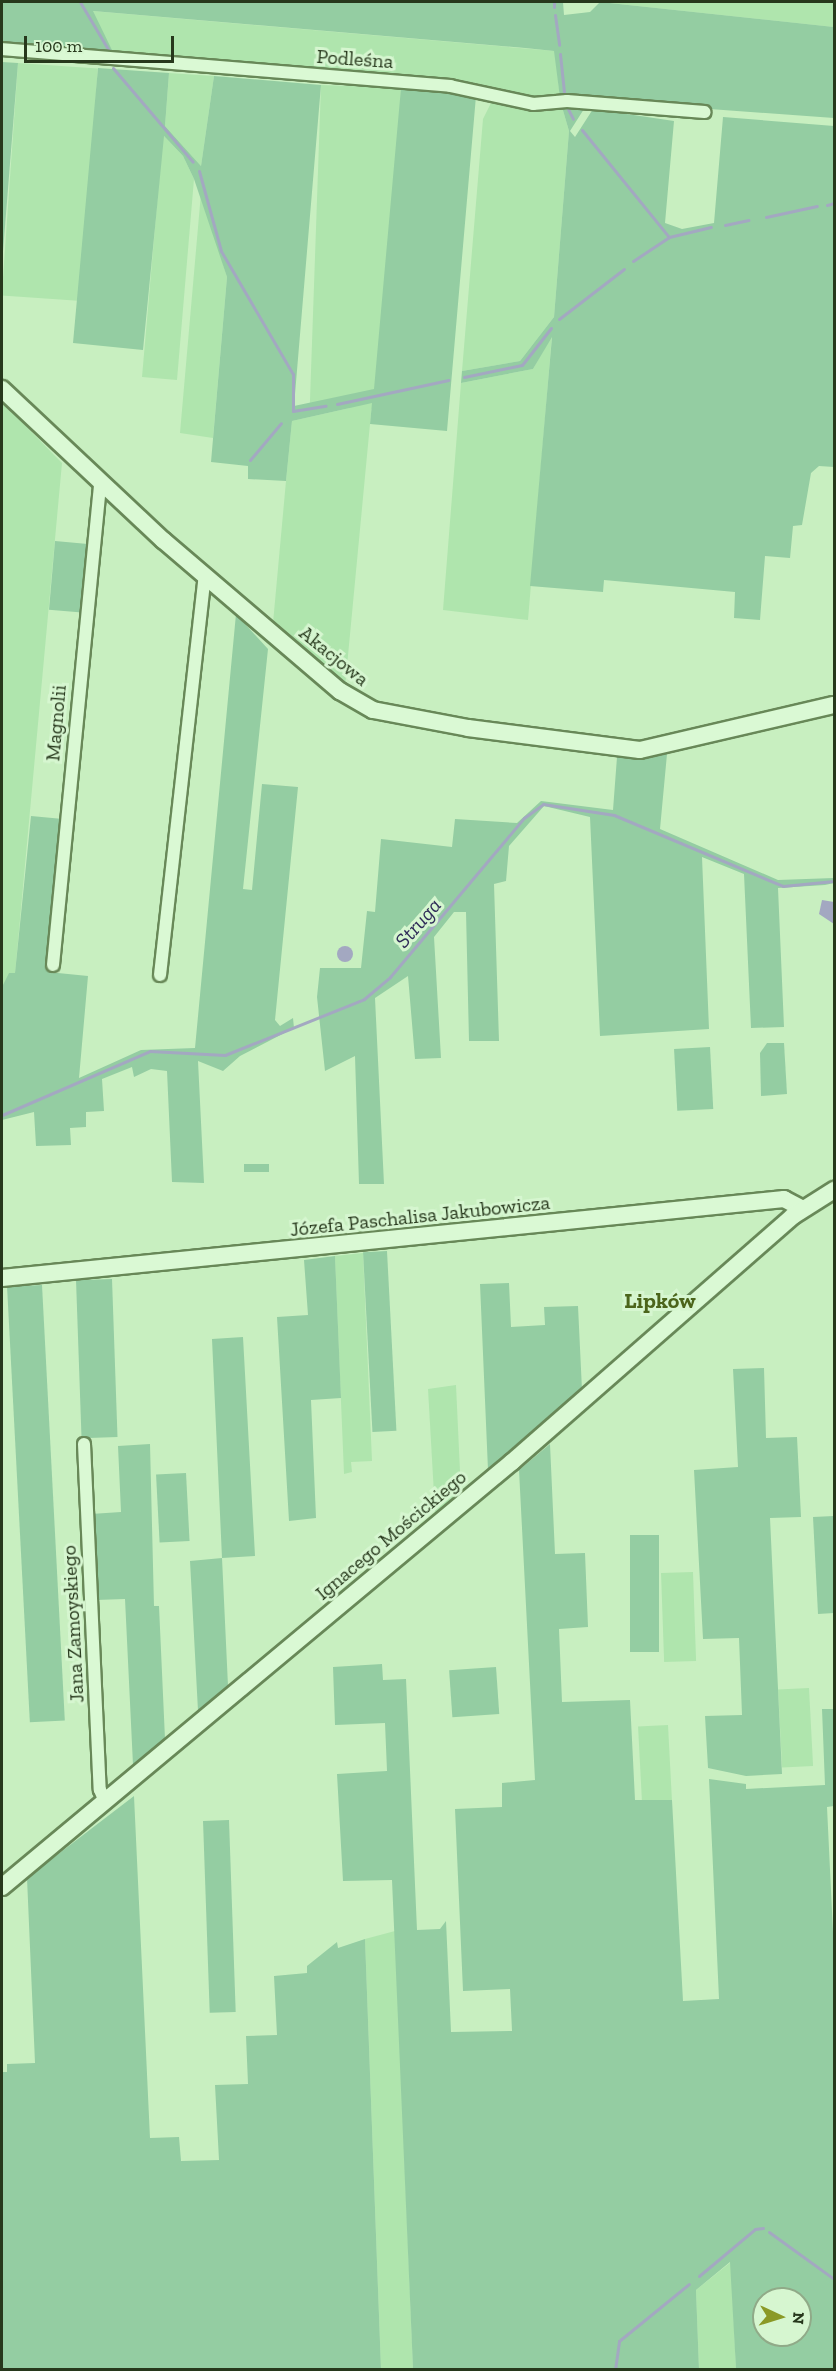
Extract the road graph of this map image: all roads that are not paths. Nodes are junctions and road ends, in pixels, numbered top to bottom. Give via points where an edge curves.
1 (2, 49) edge
2 (705, 112) dead end
3 (2, 389) edge
4 (100, 484) junction
5 (205, 576) junction
6 (834, 705) edge
7 (53, 965) dead end
8 (160, 975) dead end
9 (834, 1190) edge
10 (804, 1209) junction
11 (2, 1278) edge
12 (84, 1444) dead end
13 (105, 1801) junction
14 (2, 1887) edge

1 - 2 street, Podleśna via 450,86 533,104 567,102
3 - 4 street, Akacjowa
4 - 5 street, Akacjowa
4 - 7 street, Magnolii
5 - 6 street, Akacjowa via 340,691 388,715 640,750
5 - 8 street
9 - 10 street
10 - 11 street, Józefa Paschalisa Jakubowicza via 784,1199
10 - 13 street, Ignacego Mościckiego
12 - 13 street, Jana Zamoyskiego via 100,1790
13 - 14 street, Ignacego Mościckiego

